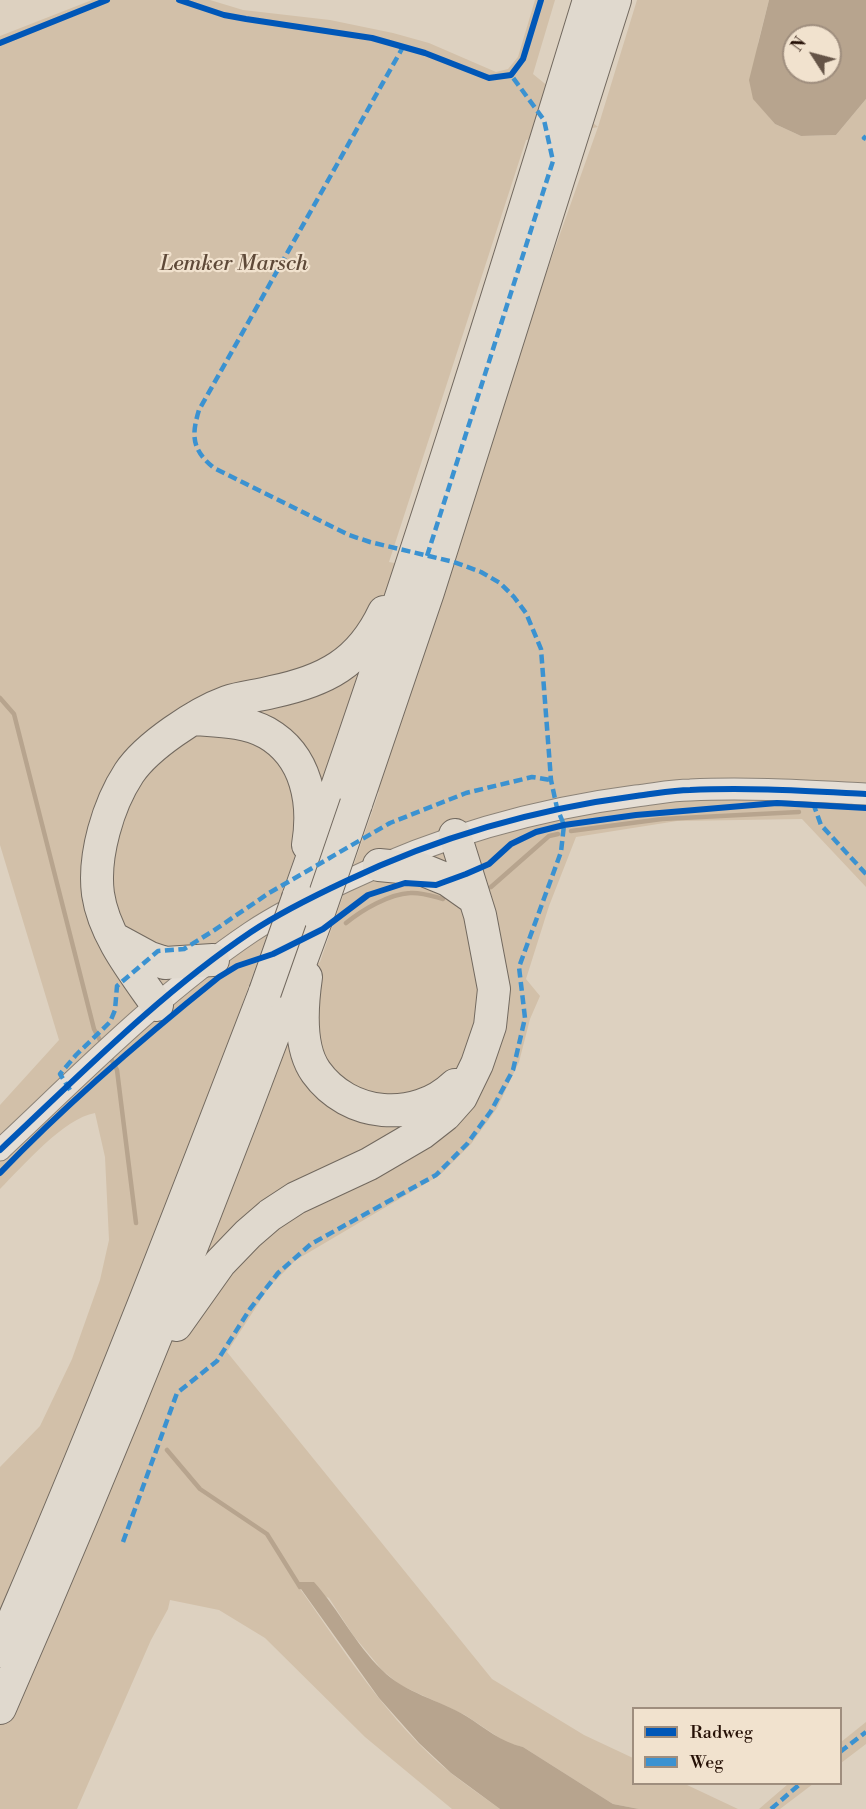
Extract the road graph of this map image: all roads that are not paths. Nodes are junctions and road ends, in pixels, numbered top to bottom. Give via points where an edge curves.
1 (589, 0) edge
2 (615, 0) edge
3 (568, 110) junction
4 (410, 588) junction
5 (193, 719) junction
6 (866, 794) edge
7 (318, 826) junction
8 (455, 835) junction
9 (379, 865) junction
10 (475, 899) junction
11 (308, 906) junction
12 (111, 937) junction
13 (213, 960) junction
14 (301, 973) junction
15 (157, 1005) junction
16 (477, 1064) junction
17 (0, 1150) edge
18 (139, 1381) junction
19 (57, 1550) junction
20 (0, 1652) edge
21 (0, 1708) edge

1 - 3 highway
2 - 3 highway
3 - 4 highway
3 - 4 highway via 481,354 421,539
4 - 5 highway via 345,664 320,679 227,702
4 - 7 highway
4 - 11 highway, bridge via 357,804
5 - 7 highway via 247,726 267,734 287,749 301,768
5 - 12 highway via 159,741 129,772 110,813 99,846 98,894
6 - 8 street via 689,790 557,808
7 - 11 highway
8 - 9 street
8 - 10 highway
9 - 10 highway via 421,869 448,880
9 - 13 street via 252,931
10 - 16 highway via 494,989 490,1026
11 - 14 highway
11 - 19 highway, bridge via 265,993 135,1328
12 - 13 highway via 165,963
12 - 15 highway
13 - 15 street
14 - 16 highway via 307,1050 315,1071 357,1104 398,1111 421,1106 443,1097
14 - 18 highway
15 - 17 street
16 - 18 highway via 461,1097 422,1133 369,1164 296,1198 248,1234 202,1286
18 - 19 highway
19 - 20 highway
19 - 21 highway

